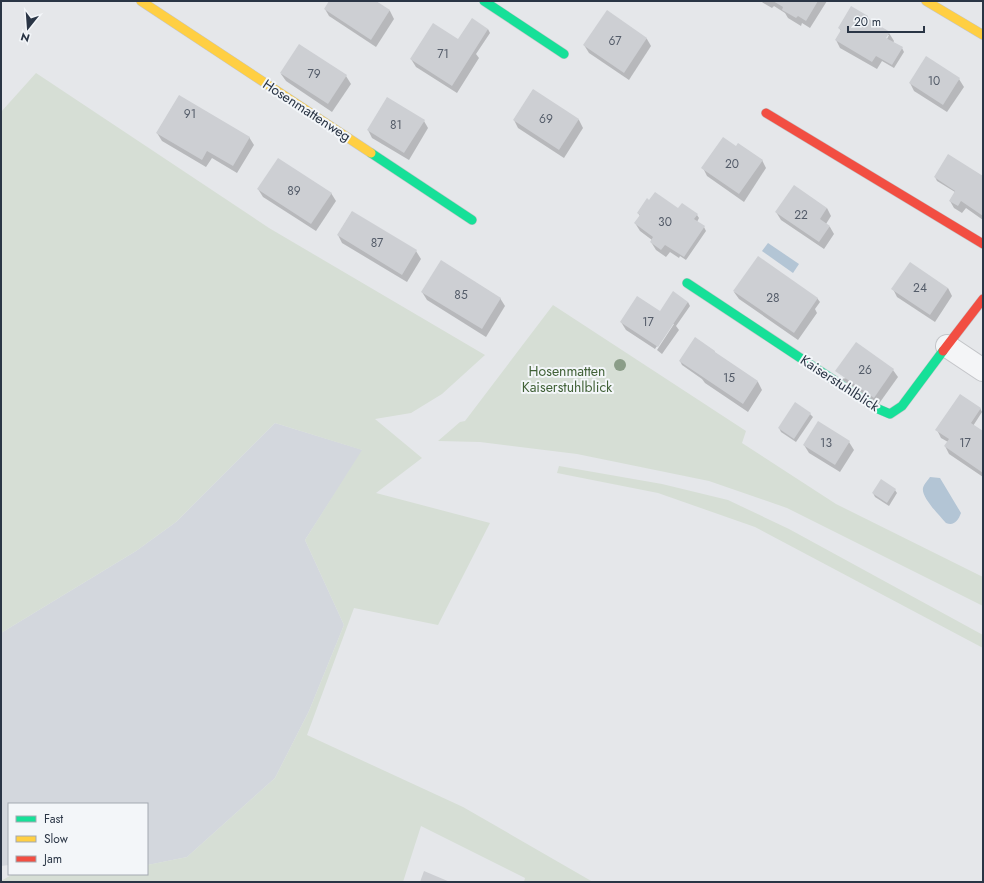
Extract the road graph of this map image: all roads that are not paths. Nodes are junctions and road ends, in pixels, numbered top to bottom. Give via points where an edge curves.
1 (141, 1) edge
2 (484, 1) edge
3 (926, 1) edge
4 (983, 36) edge
5 (564, 54) dead end
6 (766, 113) dead end
7 (472, 220) dead end
8 (983, 244) edge
9 (687, 282) dead end
10 (983, 299) edge
11 (947, 346) junction
12 (983, 370) edge

1 - 7 street, Hosenmattenweg
2 - 5 street
3 - 4 street
6 - 8 street
9 - 11 street, Kaiserstuhlblick via 876,408 890,414 902,406
10 - 11 street, Kaiserstuhlblick
11 - 12 street

